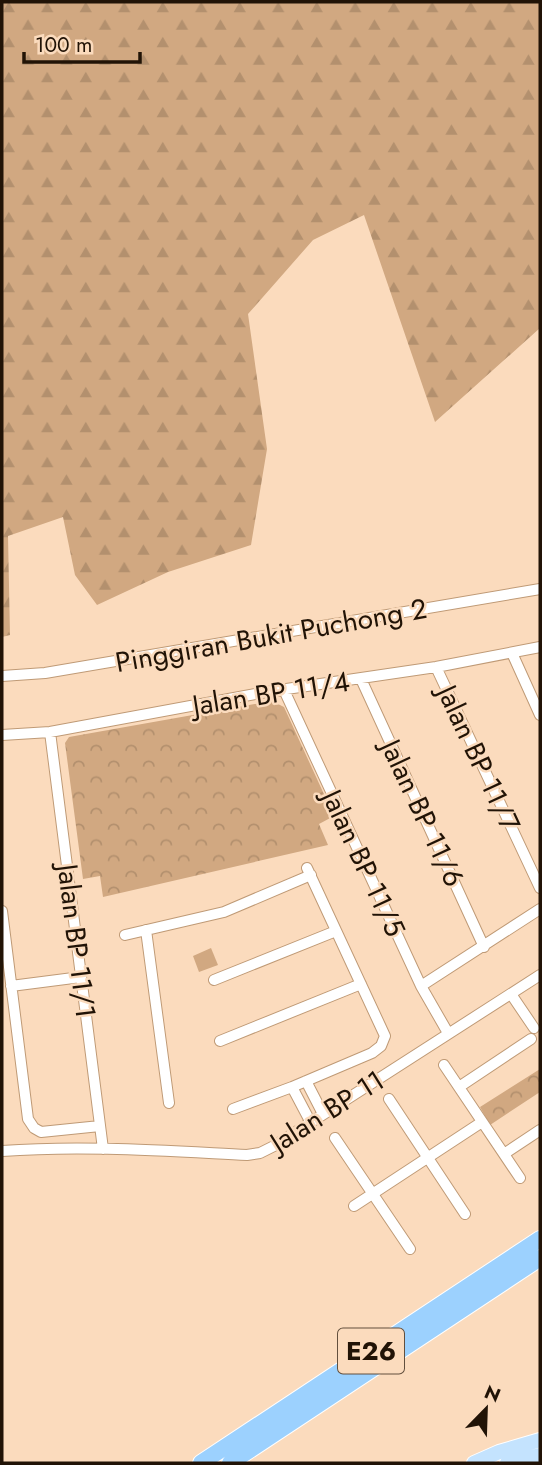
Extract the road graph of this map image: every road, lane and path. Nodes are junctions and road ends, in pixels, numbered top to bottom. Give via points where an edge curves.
1 (540, 589) edge
2 (540, 647) edge
3 (512, 653) junction
4 (436, 667) junction
5 (2, 676) edge
6 (361, 679) junction
7 (284, 690) junction
8 (540, 715) edge
9 (50, 732) junction
10 (2, 735) edge
11 (540, 888) edge
12 (540, 909) edge
13 (2, 911) edge
14 (146, 930) junction
15 (336, 930) junction
16 (125, 935) dead end
17 (484, 947) junction
18 (5, 966) edge
19 (540, 975) edge
20 (81, 977) junction
21 (214, 980) dead end
22 (361, 984) junction
23 (12, 986) junction
24 (421, 986) junction
25 (511, 994) junction
26 (448, 1033) junction
27 (536, 1034) edge
28 (220, 1041) dead end
29 (444, 1065) dead end
30 (306, 1081) junction
31 (292, 1087) junction
32 (459, 1087) junction
33 (389, 1100) dead end
34 (169, 1103) dead end
35 (233, 1109) dead end
36 (323, 1114) junction
37 (482, 1122) junction
38 (311, 1123) junction
39 (100, 1126) junction
40 (540, 1130) edge
41 (335, 1138) dead end
42 (103, 1149) junction
43 (2, 1151) edge
44 (504, 1154) junction
45 (428, 1158) junction
46 (520, 1178) dead end
47 (373, 1194) junction
48 (354, 1206) dead end
49 (465, 1214) dead end
50 (540, 1239) edge
51 (410, 1249) dead end
52 (540, 1258) edge
53 (540, 1440) edge
54 (540, 1455) edge
55 (201, 1463) edge
56 (230, 1463) edge
57 (474, 1463) edge
58 (507, 1463) edge

1 - 5 street, Pinggiran Bukit Puchong 2 via 45,673
2 - 3 street, Jalan BP 11/4
3 - 4 street, Jalan BP 11/4
3 - 8 street
4 - 6 street, Jalan BP 11/4
4 - 11 street, Jalan BP 11/7
6 - 7 street, Jalan BP 11/4
6 - 17 street, Jalan BP 11/6
7 - 9 street, Jalan BP 11/4
7 - 24 street, Jalan BP 11/5
9 - 10 street, Jalan BP 11/4
9 - 20 street, Jalan BP 11/1
12 - 17 street
13 - 18 street
14 - 15 street via 224,912 309,872
14 - 16 street
14 - 34 street
15 - 21 street
15 - 22 street
17 - 24 street
18 - 23 street
19 - 25 street, Jalan BP 11
20 - 23 street
20 - 39 street, Jalan BP 11/1
22 - 28 street
22 - 30 street via 385,1036 382,1046
23 - 39 street via 28,1119 41,1132
24 - 26 street, Jalan BP 11/5
25 - 26 street, Jalan BP 11
25 - 27 street
26 - 36 street, Jalan BP 11
27 - 32 street
29 - 32 street
30 - 31 street
30 - 36 street
31 - 35 street
31 - 38 street
32 - 37 street
33 - 45 street
36 - 38 street, Jalan BP 11
37 - 44 street
37 - 45 street
38 - 42 street, Jalan BP 11 via 260,1153 247,1155
39 - 42 street, Jalan BP 11/1
40 - 44 street
41 - 47 street
42 - 43 street, Jalan BP 11
44 - 46 street
45 - 47 street
45 - 49 street
47 - 48 street
47 - 51 street
50 - 55 highway, E26
52 - 56 highway, E26
53 - 57 main road
54 - 58 main road

